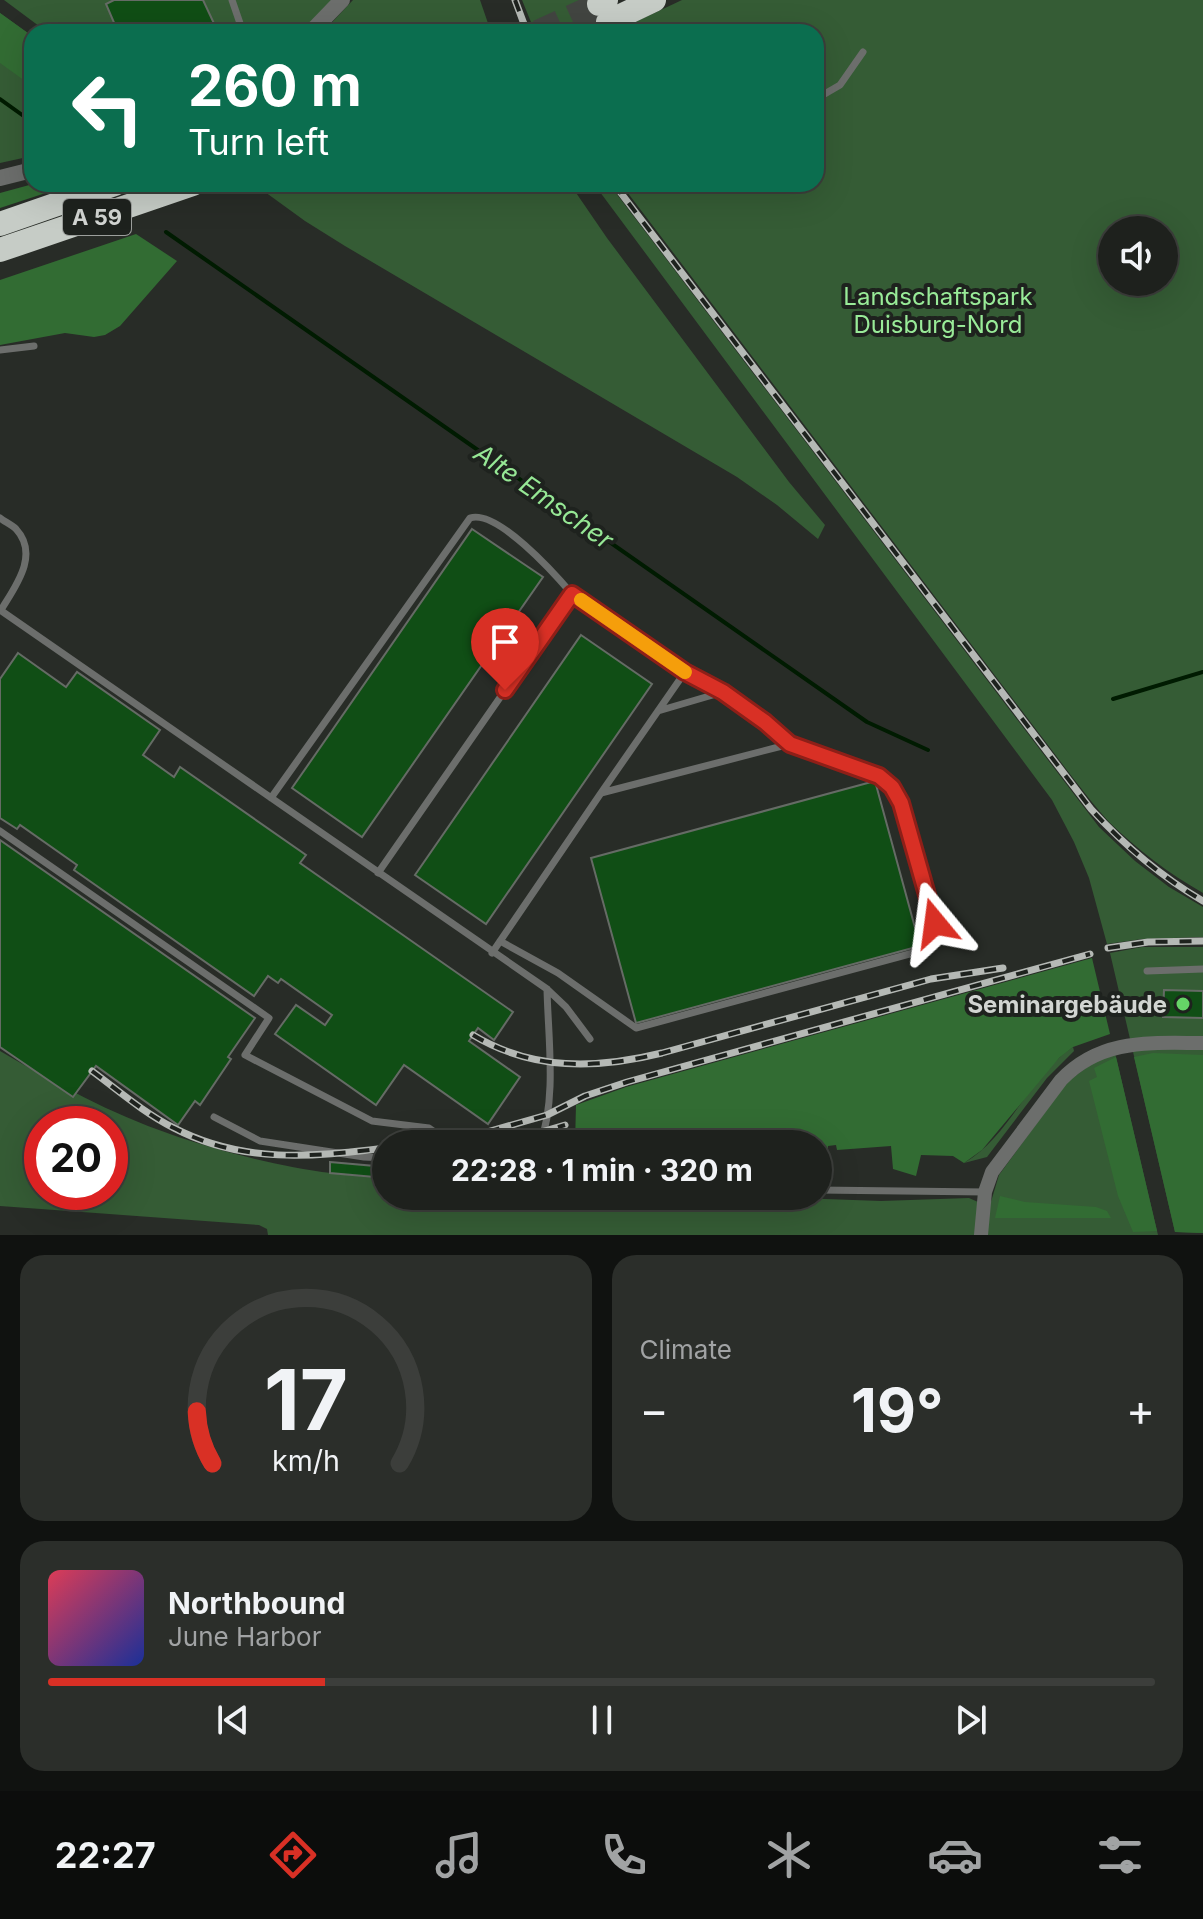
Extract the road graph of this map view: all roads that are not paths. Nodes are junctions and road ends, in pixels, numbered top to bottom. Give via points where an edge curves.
1 (232, 0) edge
2 (342, 0) edge
3 (654, 0) edge
4 (604, 8) tunnel mouth
5 (240, 24) edge
6 (319, 24) edge
7 (863, 52) dead end
8 (824, 94) edge
9 (24, 172) edge
10 (0, 178) edge
11 (92, 192) edge
12 (170, 192) edge
13 (0, 224) edge
14 (0, 250) edge
15 (34, 346) dead end
16 (0, 350) edge
17 (0, 518) edge
18 (572, 594) junction
19 (1, 610) edge
20 (685, 672) junction
21 (723, 692) junction
22 (658, 711) junction
23 (790, 744) junction
24 (601, 793) junction
25 (271, 798) junction
26 (0, 831) edge
27 (378, 873) junction
28 (500, 941) junction
29 (492, 953) junction
30 (1203, 969) edge
31 (1147, 971) dead end
32 (547, 989) junction
33 (590, 1039) dead end
34 (1203, 1043) edge
35 (214, 1117) dead end
36 (432, 1130) edge
37 (545, 1130) edge
38 (372, 1157) edge
39 (832, 1190) edge
40 (985, 1192) junction
41 (981, 1235) edge

1 - 5 lane
2 - 6 street
3 - 4 highway
7 - 8 lane via 840,85
9 - 10 street
11 - 13 highway, A 59
12 - 14 highway, A 59
15 - 16 lane
17 - 19 lane via 16,530 26,563
18 - 20 lane
18 - 25 lane via 517,538 478,515 470,518
18 - 27 lane
19 - 25 lane
20 - 21 lane
20 - 22 lane
21 - 22 lane
21 - 23 lane
22 - 24 lane
23 - 24 lane
23 - 28 lane via 879,776 892,787 935,923 936,939 928,949 636,1028 558,973
24 - 28 lane
25 - 27 lane
26 - 36 lane via 269,1018 245,1055 372,1121
27 - 29 lane
28 - 29 lane
29 - 32 lane
30 - 31 lane
32 - 33 lane
32 - 37 lane
34 - 40 street via 1131,1044 1080,1062 997,1164
35 - 38 lane via 260,1141
39 - 40 lane
40 - 41 street

